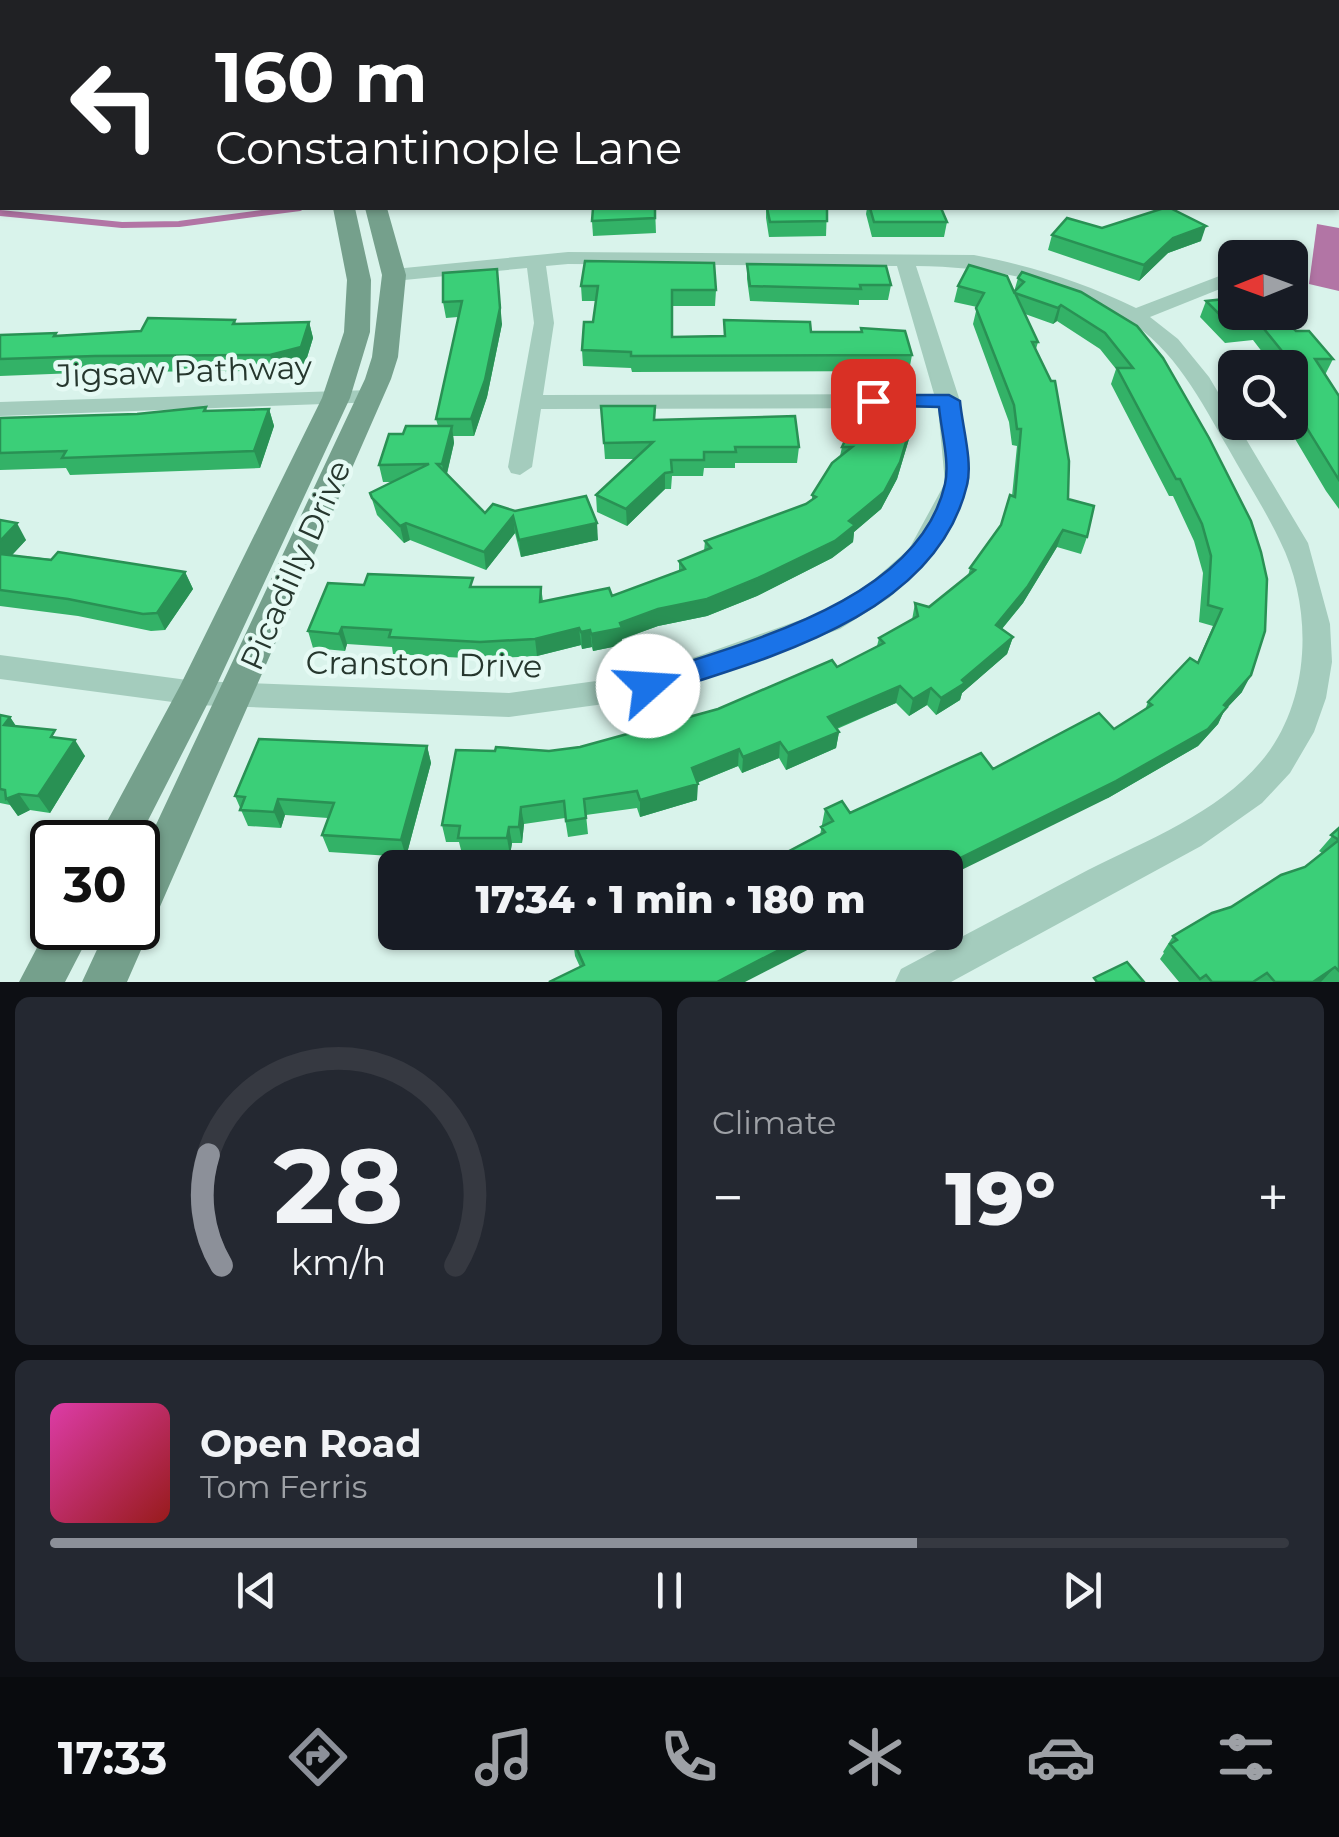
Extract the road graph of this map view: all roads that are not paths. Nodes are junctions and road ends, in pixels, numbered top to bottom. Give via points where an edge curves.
1 (344, 210) edge
2 (377, 210) edge
3 (904, 258) junction
4 (536, 260) junction
5 (394, 275) junction
6 (1218, 282) edge
7 (1135, 316) junction
8 (371, 397) junction
9 (336, 398) junction
10 (949, 401) junction
11 (531, 402) junction
12 (0, 409) edge
13 (520, 467) dead end
14 (0, 667) edge
15 (194, 693) junction
16 (237, 695) junction
17 (128, 820) edge
18 (160, 862) edge
19 (59, 950) edge
20 (119, 950) edge
21 (41, 982) edge
22 (104, 982) edge
23 (914, 982) edge

1 - 9 street, Picadilly Drive via 359,280 358,332
2 - 5 street, Picadilly Drive
3 - 4 street
3 - 7 street via 1030,272
3 - 10 street, Cranston Drive
4 - 5 street
4 - 11 street via 544,324
5 - 8 street, Picadilly Drive via 385,357
6 - 7 street
7 - 23 street via 1186,360 1294,543 1320,626 1315,689 1303,724 1270,773 1214,821
8 - 9 street, Jigsaw Pathway
8 - 16 street, Picadilly Drive
9 - 12 street, Jigsaw Pathway
9 - 15 street, Picadilly Drive
10 - 11 street
10 - 16 street, Cranston Drive via 957,483 939,523 918,556 879,592 830,622 648,686 580,698 509,705
11 - 13 street
14 - 15 street, Cranston Drive
15 - 16 street, Cranston Drive
15 - 17 street, Picadilly Drive
16 - 18 street, Picadilly Drive
19 - 21 street
20 - 22 street

